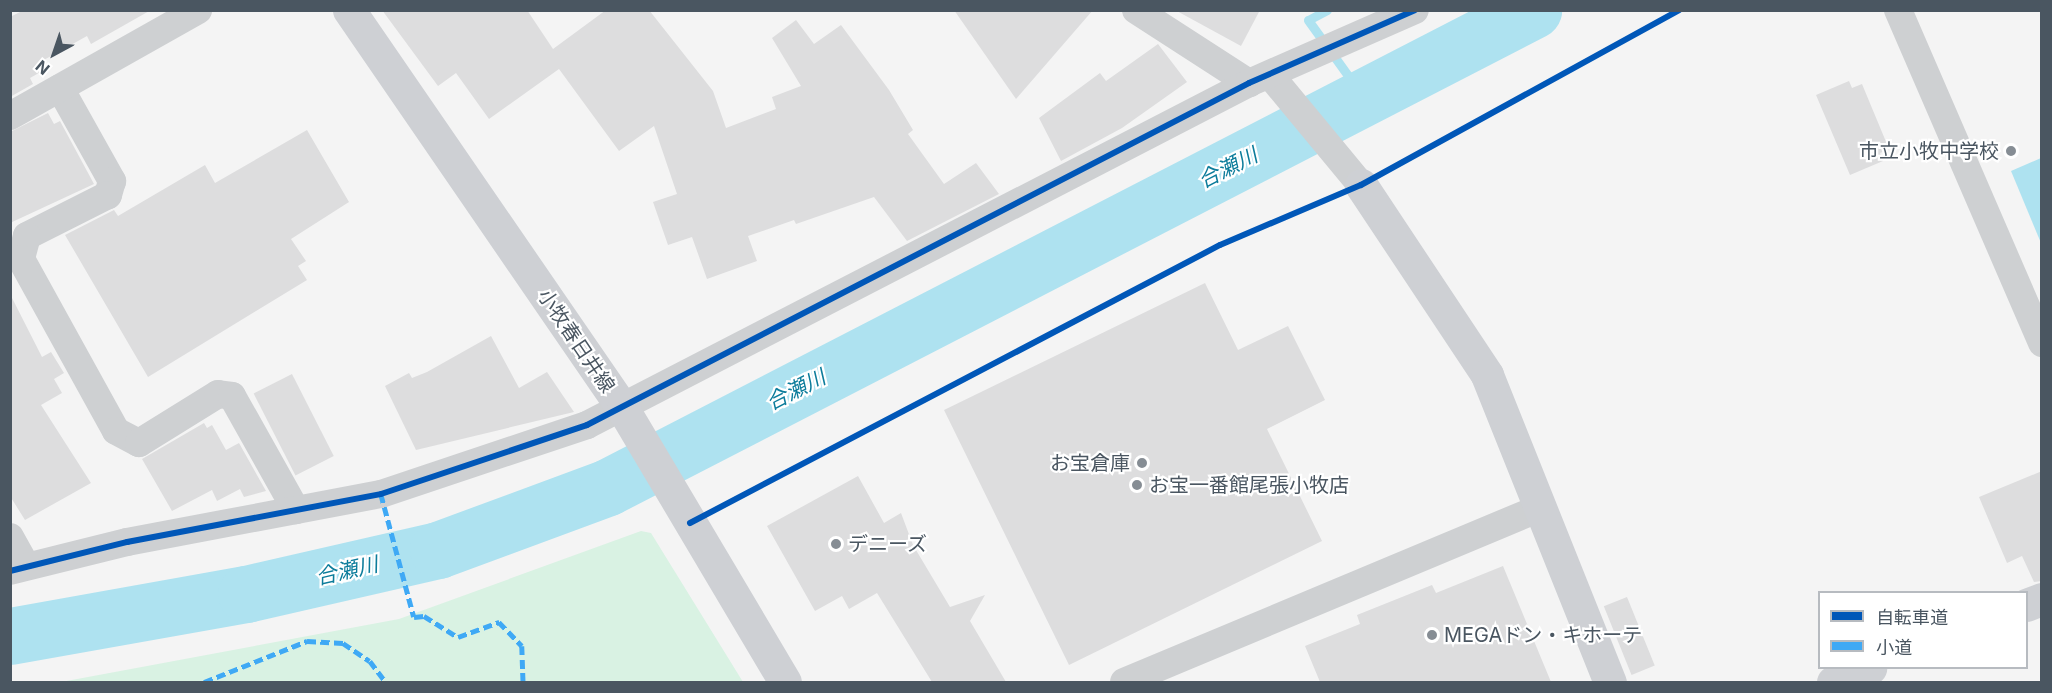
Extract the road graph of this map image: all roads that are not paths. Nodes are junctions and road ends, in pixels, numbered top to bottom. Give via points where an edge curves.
1 (198, 10) edge
2 (349, 10) edge
3 (1136, 10) edge
4 (1415, 10) edge
5 (1898, 10) edge
6 (1265, 80) junction
7 (60, 88) junction
8 (10, 116) edge
9 (1361, 185) joint
10 (2042, 343) edge
11 (631, 422) junction
12 (1539, 508) junction
13 (296, 510) junction
14 (10, 537) edge
15 (18, 568) edge
16 (1867, 669) edge
17 (786, 682) edge
18 (1125, 682) edge
19 (1610, 682) edge
20 (1833, 682) edge

1 - 7 street
2 - 11 main road, 小牧春日井線
3 - 6 street
4 - 6 street
5 - 10 street
6 - 9 street
6 - 11 street
7 - 8 street
7 - 13 street via 112,182 108,195 27,236 21,259 116,431 140,444 218,394 232,396
9 - 12 main road via 1487,375
11 - 13 street via 381,494
11 - 17 main road, 小牧春日井線
12 - 18 street
12 - 19 main road
13 - 15 street
14 - 15 street
16 - 20 main road

